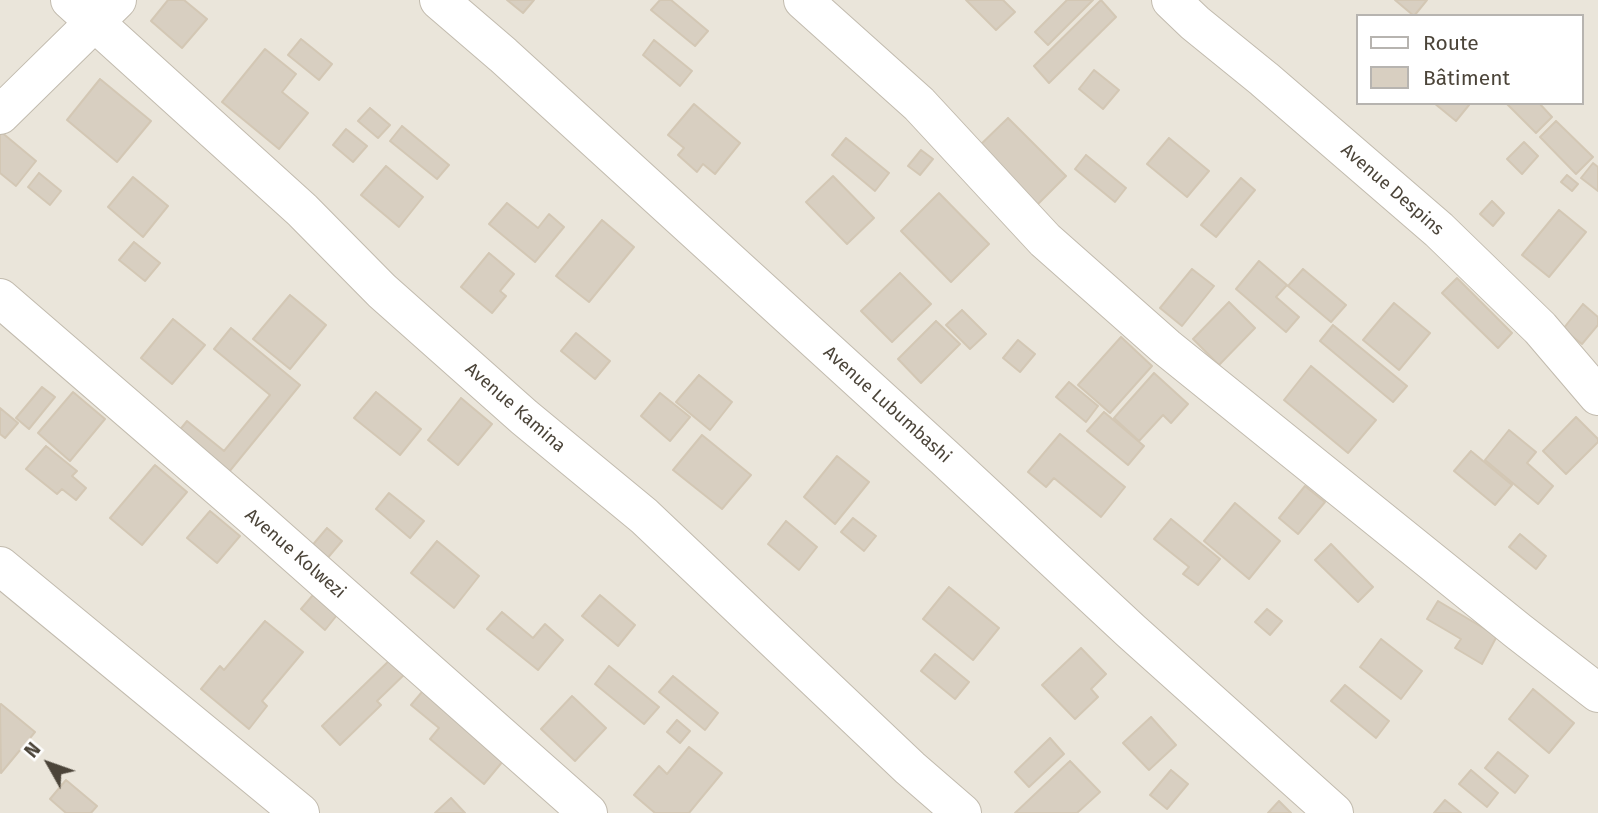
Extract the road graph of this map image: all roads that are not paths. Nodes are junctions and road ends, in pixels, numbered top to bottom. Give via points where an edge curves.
1 (439, 0) edge
2 (803, 0) edge
3 (1171, 0) edge
4 (94, 7) edge
5 (0, 115) edge
6 (0, 298) edge
7 (1598, 397) edge
8 (0, 566) edge
9 (1598, 693) edge
10 (300, 813) edge
11 (587, 813) edge
12 (962, 813) edge
13 (1334, 813) edge

1 - 13 street, Avenue Lubumbashi
2 - 9 street via 919,104 1045,240 1156,338
3 - 7 street, Avenue Despins via 1439,230 1540,328
4 - 5 street
4 - 12 street, Avenue Kamina via 194,114 302,210 382,291 645,516
6 - 11 street, Avenue Kolwezi
8 - 10 street

